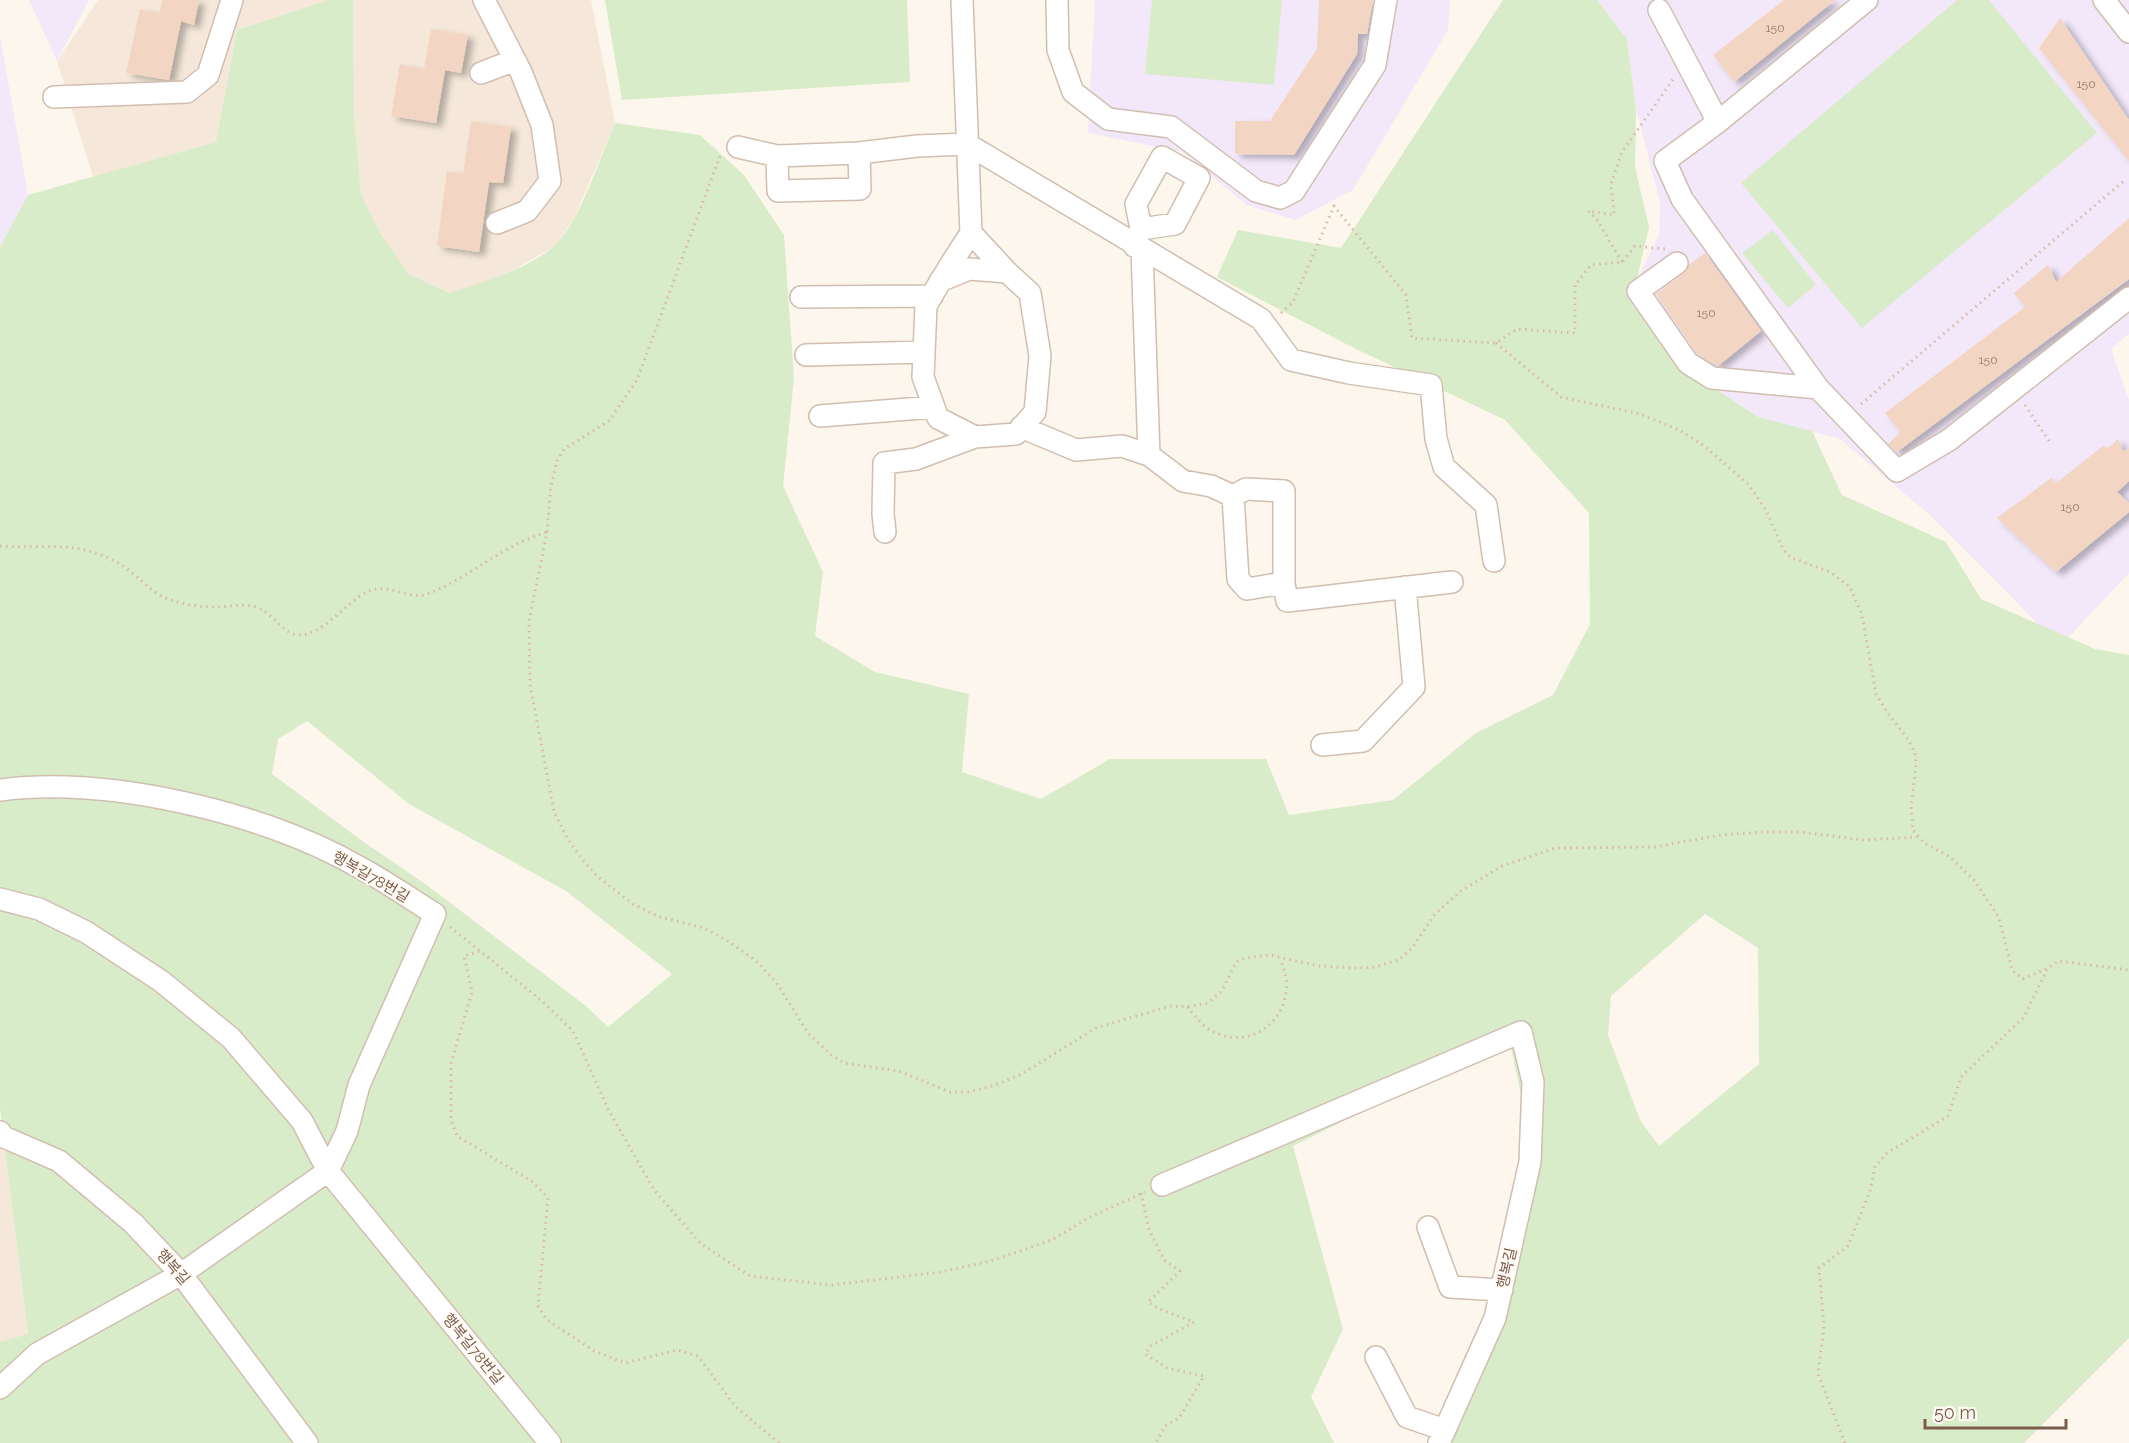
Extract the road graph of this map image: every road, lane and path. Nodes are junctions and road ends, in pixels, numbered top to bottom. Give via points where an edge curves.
1 (231, 0) edge
2 (484, 0) edge
3 (962, 0) edge
4 (1057, 0) edge
5 (1386, 0) edge
6 (1867, 0) edge
7 (2104, 0) edge
8 (1659, 10) dead end
9 (2129, 32) edge
10 (515, 60) junction
11 (1686, 62) junction
12 (481, 73) dead end
13 (54, 97) dead end
14 (1718, 122) junction
15 (968, 144) junction
16 (738, 147) joint
17 (859, 153) junction
18 (777, 156) junction
19 (2125, 180) dead end
20 (497, 223) dead end
21 (971, 233) junction
22 (1139, 241) junction
23 (1622, 262) junction
24 (1677, 263) joint
25 (1007, 272) junction
26 (936, 289) junction
27 (801, 297) dead end
28 (2129, 298) edge
29 (1267, 327) junction
30 (1496, 343) junction
31 (924, 352) junction
32 (806, 355) dead end
33 (1818, 388) junction
34 (2014, 388) junction
35 (934, 407) junction
36 (820, 416) dead end
37 (1846, 417) junction
38 (1021, 428) junction
39 (975, 437) junction
40 (2049, 441) dead end
41 (1149, 455) junction
42 (1233, 496) junction
43 (547, 532) junction
44 (885, 532) dead end
45 (0, 546) edge
46 (1494, 561) dead end
47 (1452, 582) dead end
48 (1284, 583) junction
49 (1405, 587) junction
50 (1322, 745) dead end
51 (0, 790) edge
52 (1917, 837) junction
53 (0, 899) edge
54 (435, 914) junction
55 (480, 951) junction
56 (1280, 959) junction
57 (2048, 968) junction
58 (2129, 970) edge
59 (1187, 1007) junction
60 (0, 1132) edge
61 (328, 1170) junction
62 (1162, 1185) dead end
63 (1428, 1227) dead end
64 (181, 1274) junction
65 (1502, 1290) junction
66 (1376, 1357) dead end
67 (0, 1388) edge
68 (1442, 1436) edge
69 (307, 1443) edge
70 (550, 1443) edge
71 (779, 1443) edge
72 (1156, 1443) edge
73 (1845, 1443) edge

1 - 13 street via 208,75 187,92
2 - 10 street
3 - 15 street
4 - 5 street via 1058,50 1072,92 1107,119 1170,127 1256,191 1280,198 1294,190 1375,65
6 - 14 street
7 - 9 street
8 - 11 street
10 - 12 street
10 - 20 street via 542,125 550,181 527,211
11 - 14 street
11 - 23 path via 1622,152 1611,184 1614,215 1588,211
14 - 33 street via 1665,160 1682,199
15 - 17 street
15 - 21 street
15 - 22 street
16 - 18 street
16 - 43 path via 725,144 628,397 609,421 564,449 556,460
17 - 18 street
17 - 18 street via 860,189 778,191
19 - 37 path
21 - 25 street
21 - 26 street
22 - 29 street via 1261,319
22 - 41 street
23 - 24 path via 1635,246 1664,246
23 - 30 path via 1592,265 1575,285 1575,333 1517,329
24 - 33 street via 1638,291 1688,363 1712,378
25 - 26 street via 969,269
25 - 38 street via 1030,293 1040,356 1035,412
26 - 27 street
26 - 31 street via 926,306
28 - 34 street
29 - 30 path via 1293,302 1334,206 1406,295 1412,338
29 - 46 street via 1290,360 1431,385 1436,439 1444,467 1486,505
30 - 52 path via 1561,397 1640,414 1703,445 1748,483 1790,557 1830,572 1850,587 1862,615 1876,694 1915,753 1911,821
31 - 32 street
31 - 35 street via 923,377
33 - 37 street
34 - 37 street via 1949,440 1897,471
34 - 40 path
35 - 36 street
35 - 39 street via 938,418
38 - 39 street via 1016,434
38 - 41 street via 1076,450 1122,446
39 - 44 street via 916,459 884,464
41 - 42 street via 1183,481 1211,486
42 - 48 street via 1238,579 1247,589
42 - 48 street via 1246,489 1284,490
43 - 45 path via 522,540 430,593 409,596 376,588 366,592 317,630 297,636 259,608 200,606 170,600 152,591 122,565 93,551 61,545
43 - 59 path via 529,621 527,661 550,797 563,832 598,877 633,904 657,916 704,928 756,960 776,982 808,1033 830,1054 856,1066 899,1071 950,1092 968,1092 1020,1076 1103,1025 1170,1006
47 - 49 street
48 - 49 street via 1287,601
49 - 50 street via 1414,687 1363,741
51 - 54 street, 행복길78번길 via 113,790 219,810 287,834 356,865
52 - 56 path via 1864,840 1801,832 1762,832 1654,847 1555,848 1502,866 1461,891 1435,914 1413,948 1399,960 1357,968
52 - 57 path via 1963,868 1986,897 1999,918 2012,970 2023,980
53 - 61 street, 행복길78번길 via 39,909 86,932 161,981 231,1038 302,1121
54 - 55 path
54 - 61 street via 359,1085 347,1131
55 - 71 path via 464,956 472,992 451,1063 451,1120 457,1136 533,1182 548,1198 538,1306 547,1320 594,1351 625,1363 677,1350 698,1356 735,1406
55 - 72 path via 543,1000 573,1031 608,1109 654,1190 701,1244 750,1276 832,1285 940,1272 991,1261 1052,1240 1141,1193 1149,1230 1164,1260 1180,1271 1148,1302 1194,1322 1150,1346 1144,1354 1167,1368 1204,1376 1179,1418 1165,1426
56 - 59 path via 1258,955 1236,962 1217,997
56 - 59 path via 1286,980 1283,1001 1272,1022 1258,1035 1236,1037 1207,1028
57 - 58 path via 2058,961
57 - 73 path via 2024,1017 1961,1077 1948,1116 1887,1153 1875,1167 1870,1191 1848,1246 1819,1268 1824,1326 1818,1374
60 - 64 street, 행복길 via 59,1161 133,1224
61 - 64 street
61 - 70 street, 행복길78번길
62 - 65 street, 행복길 via 1521,1032 1533,1082 1530,1162
63 - 65 street via 1450,1287
64 - 67 street via 37,1354
64 - 69 street, 행복길
65 - 68 street, 행복길 via 1496,1318
66 - 68 street via 1407,1416

